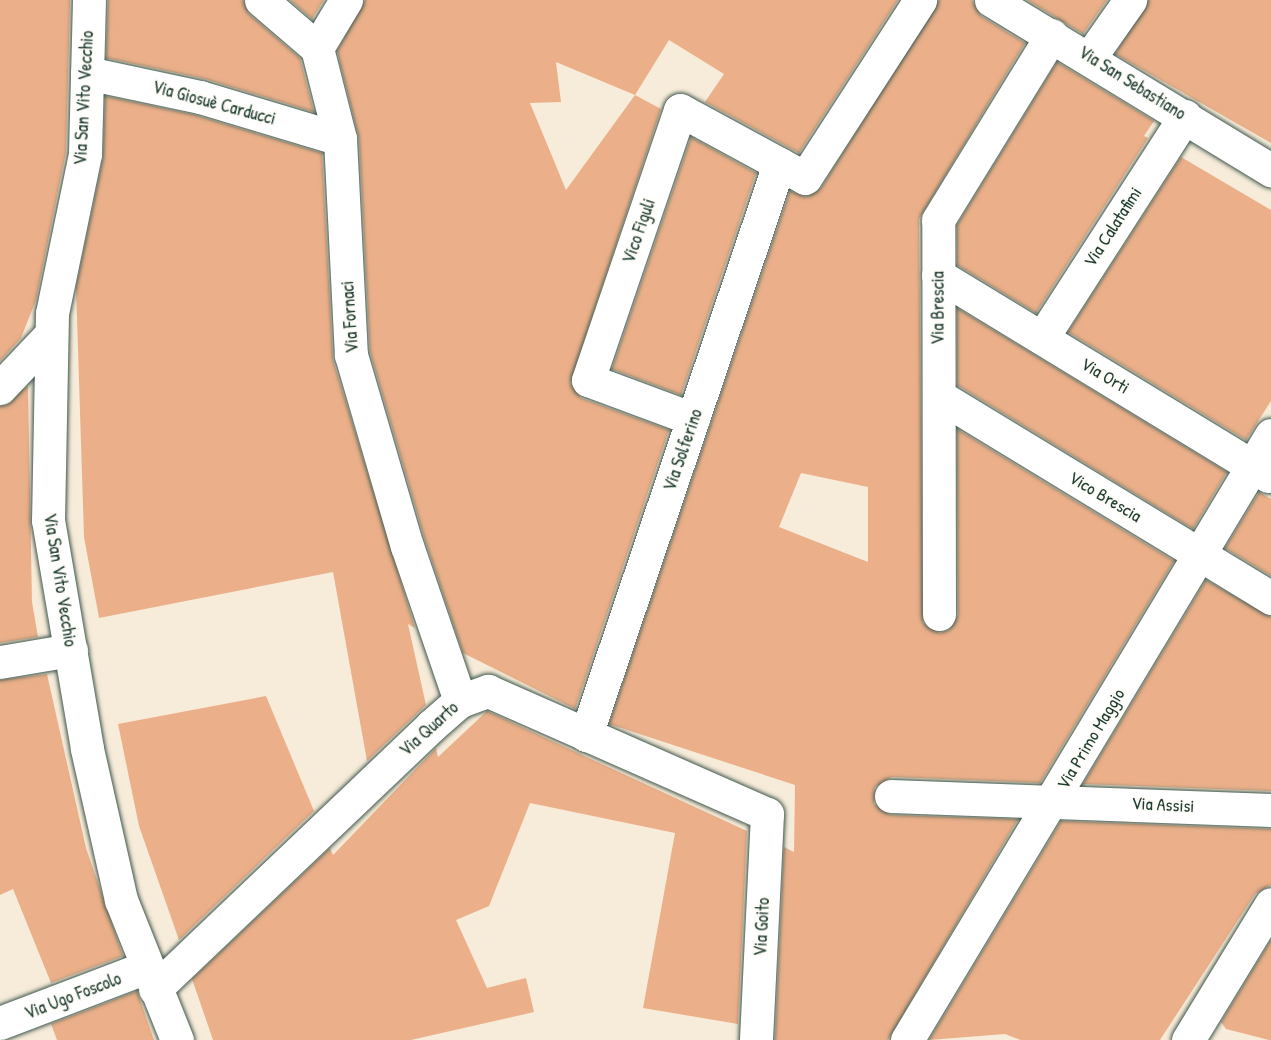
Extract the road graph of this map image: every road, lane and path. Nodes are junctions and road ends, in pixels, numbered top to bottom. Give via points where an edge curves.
1 (89, 0) edge
2 (261, 0) edge
3 (346, 0) edge
4 (920, 0) edge
5 (991, 0) edge
6 (1130, 0) edge
7 (1052, 35) junction
8 (317, 48) junction
9 (1090, 57) junction
10 (87, 73) junction
11 (1185, 116) junction
12 (340, 139) junction
13 (1271, 170) edge
14 (792, 171) junction
15 (938, 274) junction
16 (51, 334) junction
17 (1042, 338) junction
18 (0, 388) edge
19 (939, 396) junction
20 (693, 419) junction
21 (1271, 435) edge
22 (1262, 471) edge
23 (1200, 555) junction
24 (1271, 598) edge
25 (939, 614) dead end
26 (71, 650) junction
27 (0, 662) edge
28 (460, 701) junction
29 (586, 735) junction
30 (891, 796) dead end
31 (1054, 799) junction
32 (1271, 810) edge
33 (767, 814) joint
34 (1271, 904) edge
35 (151, 978) junction
36 (0, 1023) edge
37 (177, 1040) edge
38 (756, 1040) edge
39 (907, 1040) edge
40 (1188, 1040) edge

1 - 10 street, Via San Vito Vecchio
2 - 8 street
3 - 8 street
4 - 14 street, Via Solferino
5 - 7 street, Via San Sebastiano
6 - 9 street
7 - 9 street, Via San Sebastiano
7 - 15 street, Via Brescia via 938,220
8 - 12 street, Via Fornaci
9 - 11 street, Via San Sebastiano
10 - 12 street, Via Giosuè Carducci via 200,97
10 - 16 street, Via San Vito Vecchio via 85,154
11 - 13 street, Via San Sebastiano
11 - 17 street, Via Calatafimi
12 - 28 street, Via Fornaci via 351,355 407,546
14 - 20 street, Via Solferino
14 - 20 street, Vico Figuli via 680,110 588,380
15 - 17 street, Via Orti
15 - 19 street, Via Brescia
16 - 18 street
16 - 26 street, Via San Vito Vecchio via 48,520
17 - 22 street, Via Orti
19 - 23 street, Vico Brescia
19 - 25 street, Via Brescia
20 - 29 street, Via Solferino
21 - 22 street, Via Primo Maggio
22 - 23 street, Via Primo Maggio
23 - 24 street, Vico Brescia
23 - 31 street, Via Primo Maggio
26 - 27 street
26 - 35 street, Via San Vito Vecchio via 121,900
28 - 29 street, Via Quarto via 488,691
28 - 35 street, Via Quarto
29 - 33 street, Via Quarto
30 - 31 street, Via Assisi
31 - 32 street, Via Assisi
31 - 39 street, Via Primo Maggio
33 - 38 street, Via Goito
34 - 40 street
35 - 36 street, Via Ugo Foscolo
35 - 37 street, Via San Vito Vecchio

